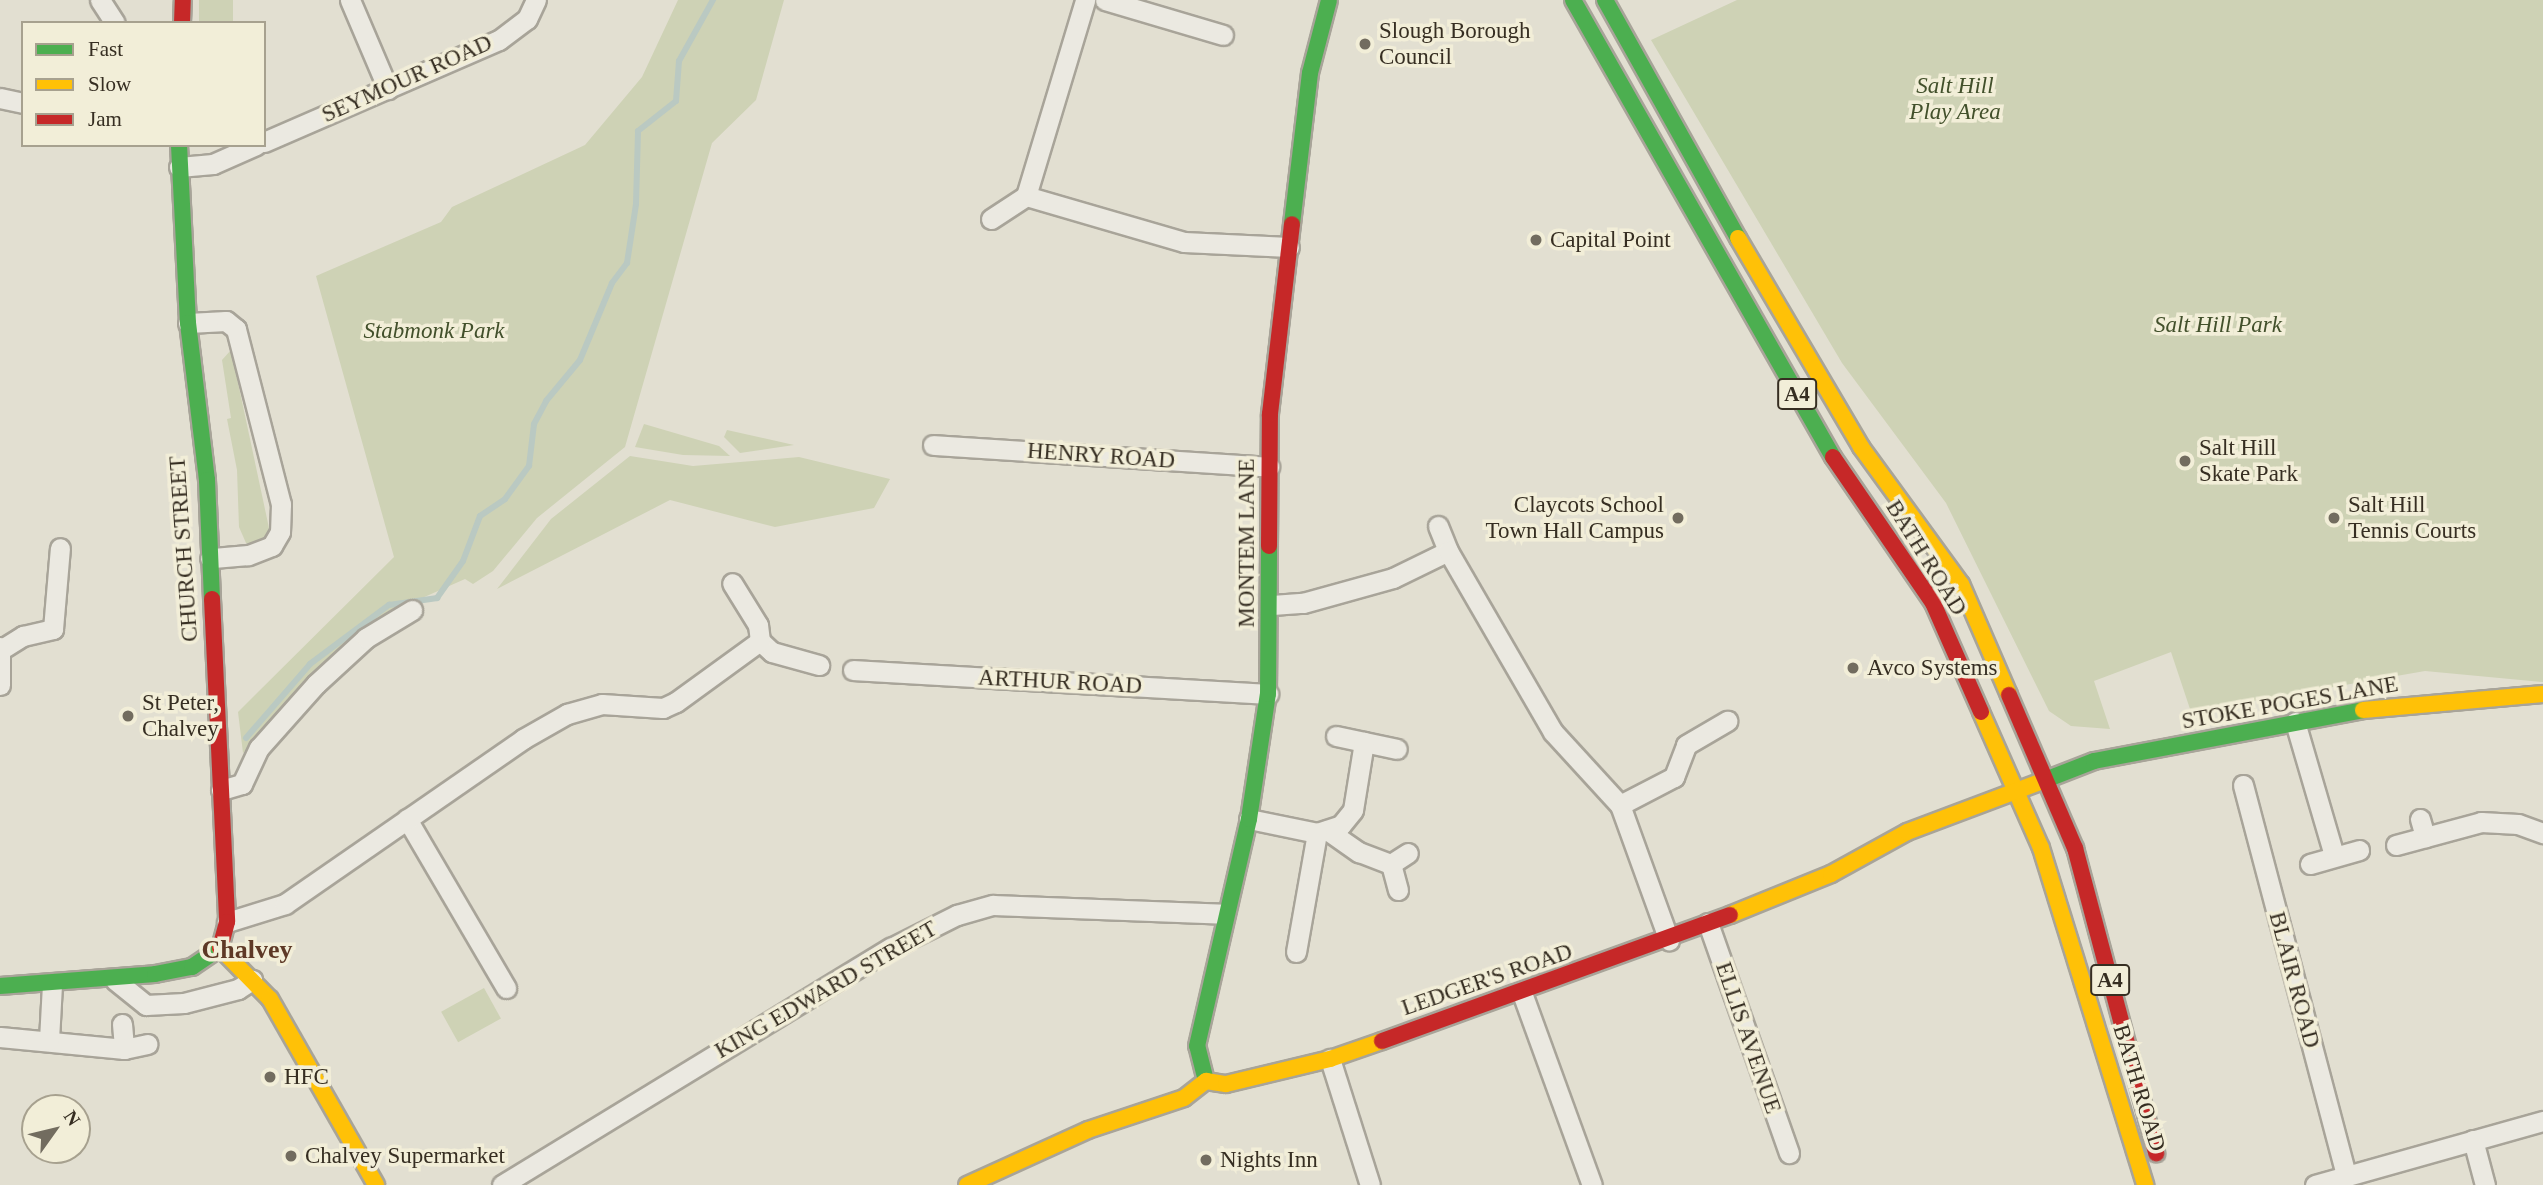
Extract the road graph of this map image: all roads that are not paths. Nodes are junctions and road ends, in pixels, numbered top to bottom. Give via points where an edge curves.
1 (100, 0) edge
2 (183, 0) edge
3 (350, 0) edge
4 (536, 0) edge
5 (1085, 0) edge
6 (1105, 0) edge
7 (1329, 0) edge
8 (1573, 0) edge
9 (1605, 0) edge
10 (114, 21) edge
11 (181, 21) edge
12 (1223, 35) dead end
13 (388, 89) junction
14 (0, 98) edge
15 (21, 103) edge
16 (266, 141) edge
17 (179, 147) edge
18 (251, 147) edge
19 (179, 167) junction
20 (1026, 196) junction
21 (991, 219) dead end
22 (1289, 247) junction
23 (188, 323) junction
24 (933, 445) dead end
25 (1269, 467) junction
26 (1438, 526) dead end
27 (60, 548) dead end
28 (1448, 551) junction
29 (210, 558) junction
30 (732, 583) dead end
31 (1272, 605) junction
32 (412, 610) dead end
33 (760, 640) junction
34 (1, 648) edge
35 (819, 665) dead end
36 (853, 670) dead end
37 (0, 685) edge
38 (1268, 694) junction
39 (2543, 694) edge
40 (1727, 721) dead end
41 (2295, 722) junction
42 (1336, 736) dead end
43 (1364, 742) junction
44 (1398, 749) dead end
45 (2048, 778) junction
46 (2243, 785) dead end
47 (2017, 789) junction
48 (221, 790) junction
49 (1620, 805) junction
50 (407, 819) junction
51 (1249, 819) junction
52 (1322, 831) junction
53 (2543, 833) edge
54 (2396, 845) dead end
55 (2359, 850) dead end
56 (1408, 853) dead end
57 (2334, 855) junction
58 (1391, 864) junction
59 (2310, 864) dead end
60 (1398, 890) dead end
61 (1224, 914) junction
62 (227, 922) junction
63 (1708, 923) junction
64 (1669, 940) junction
65 (220, 948) junction
66 (1296, 952) dead end
67 (116, 980) junction
68 (252, 980) junction
69 (52, 985) junction
70 (0, 986) edge
71 (506, 988) dead end
72 (1522, 993) junction
73 (122, 1024) dead end
74 (0, 1037) edge
75 (49, 1040) junction
76 (147, 1045) dead end
77 (124, 1049) junction
78 (1330, 1059) junction
79 (1206, 1081) junction
80 (2543, 1121) edge
81 (2473, 1140) junction
82 (1789, 1153) dead end
83 (2161, 1171) dead end
84 (2346, 1175) junction
85 (376, 1185) edge
86 (504, 1185) edge
87 (967, 1185) edge
88 (1370, 1185) edge
89 (1592, 1185) edge
90 (2145, 1185) edge
91 (2315, 1185) edge
92 (2485, 1185) edge

1 - 10 street
2 - 11 main road
3 - 13 street
4 - 13 street, SEYMOUR ROAD via 527,19 499,40
5 - 20 street
6 - 12 street
7 - 22 main road, MONTEM LANE via 1310,73
8 - 47 main road, BATH ROAD / A4 via 1837,464 1934,603
9 - 45 main road, BATH ROAD / A4 via 1681,142 1861,447 1961,584
13 - 16 street, SEYMOUR ROAD
14 - 15 street
17 - 19 main road, CHURCH STREET
18 - 19 street via 213,164
19 - 23 main road, CHURCH STREET
20 - 21 street
20 - 22 street via 1184,242
22 - 25 main road, MONTEM LANE via 1275,360
23 - 29 main road, CHURCH STREET
23 - 29 street via 226,321 236,330 281,504 280,532 272,546 248,555
24 - 25 street, HENRY ROAD
25 - 31 main road, MONTEM LANE
26 - 28 street
27 - 34 street via 53,629 23,636
28 - 31 street via 1394,578 1303,603
28 - 49 street via 1553,732
29 - 48 main road, CHURCH STREET
30 - 33 street via 758,625
31 - 38 main road, MONTEM LANE
32 - 48 street via 366,638 316,684 260,748 242,784
33 - 35 street via 772,652
33 - 50 street via 663,708 602,704 566,714
34 - 37 street
36 - 38 street, ARTHUR ROAD
38 - 51 main road, MONTEM LANE
39 - 41 main road, STOKE POGES LANE via 2356,711
40 - 49 street via 1686,745 1674,777
41 - 45 main road, STOKE POGES LANE via 2094,761
41 - 57 street
42 - 43 street
43 - 44 street
43 - 52 street via 1353,810 1341,825
45 - 47 main road, STOKE POGES LANE
45 - 83 main road, BATH ROAD / A4 via 2075,848
46 - 84 street, BLAIR ROAD
47 - 63 main road, LEDGER'S ROAD via 1907,832 1831,874
47 - 90 main road, BATH ROAD / A4 via 2041,848
48 - 62 main road, CHURCH STREET
49 - 64 street
50 - 62 street via 285,904
50 - 71 street
51 - 52 street
51 - 61 main road, MONTEM LANE
52 - 58 street
52 - 66 street
53 - 54 street via 2518,824 2481,822 2422,828
55 - 57 street
56 - 58 street
57 - 59 street
58 - 60 street
61 - 79 main road, MONTEM LANE via 1198,1046
61 - 86 street, KING EDWARD STREET via 993,905 957,915 891,948
62 - 65 main road, CHURCH STREET
63 - 64 main road, LEDGER'S ROAD
63 - 82 street, ELLIS AVENUE
64 - 72 main road, LEDGER'S ROAD
65 - 67 main road via 192,967
65 - 68 main road
67 - 68 street via 146,1005 184,1003 238,989
67 - 69 main road
68 - 85 main road via 270,999
69 - 70 main road
69 - 75 street
72 - 78 main road, LEDGER'S ROAD
72 - 89 street
73 - 77 street
74 - 75 street
75 - 77 street
76 - 77 street
78 - 79 main road, LEDGER'S ROAD via 1226,1084
78 - 88 street
79 - 87 main road via 1184,1098 1088,1130
80 - 81 street
81 - 84 street
81 - 92 street
84 - 91 street

